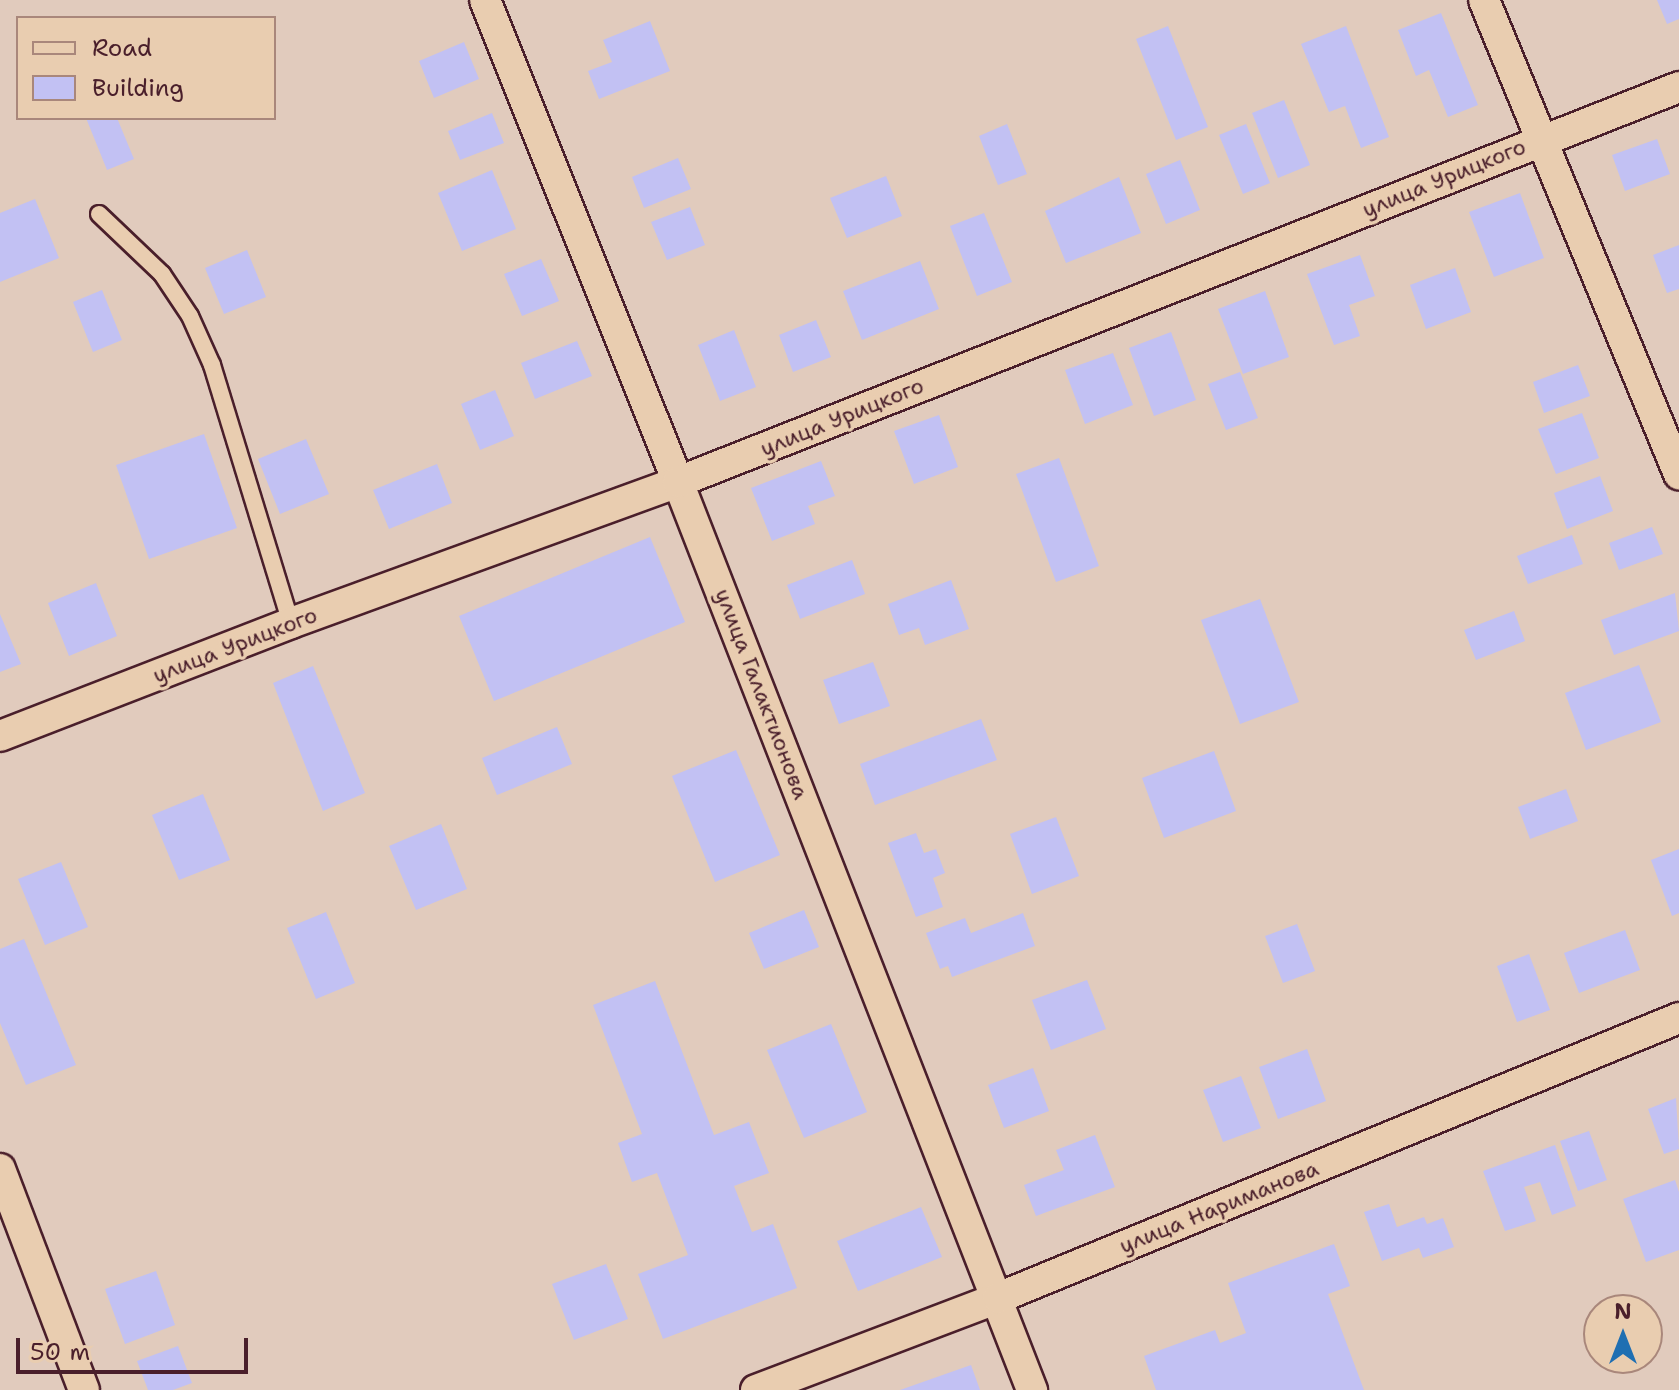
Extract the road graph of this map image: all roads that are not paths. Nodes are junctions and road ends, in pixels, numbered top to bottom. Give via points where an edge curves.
1 (485, 0) edge
2 (1484, 0) edge
3 (1679, 87) edge
4 (1540, 140) junction
5 (99, 214) dead end
6 (1679, 474) edge
7 (678, 482) junction
8 (291, 623) junction
9 (0, 736) edge
10 (1679, 1018) edge
11 (0, 1169) edge
12 (998, 1298) junction
13 (84, 1390) edge
14 (756, 1390) edge
15 (1032, 1390) edge

1 - 7 street, улица Галактионова
2 - 4 street
3 - 4 street, улица Урицкого
4 - 6 street
4 - 7 street, улица Урицкого
5 - 8 lane via 162,274 190,316 212,365
7 - 8 street, улица Урицкого
7 - 12 street, улица Галактионова
8 - 9 street, улица Урицкого
10 - 12 street, улица Нариманова
11 - 13 street
12 - 14 street, улица Нариманова
12 - 15 street, улица Галактионова

